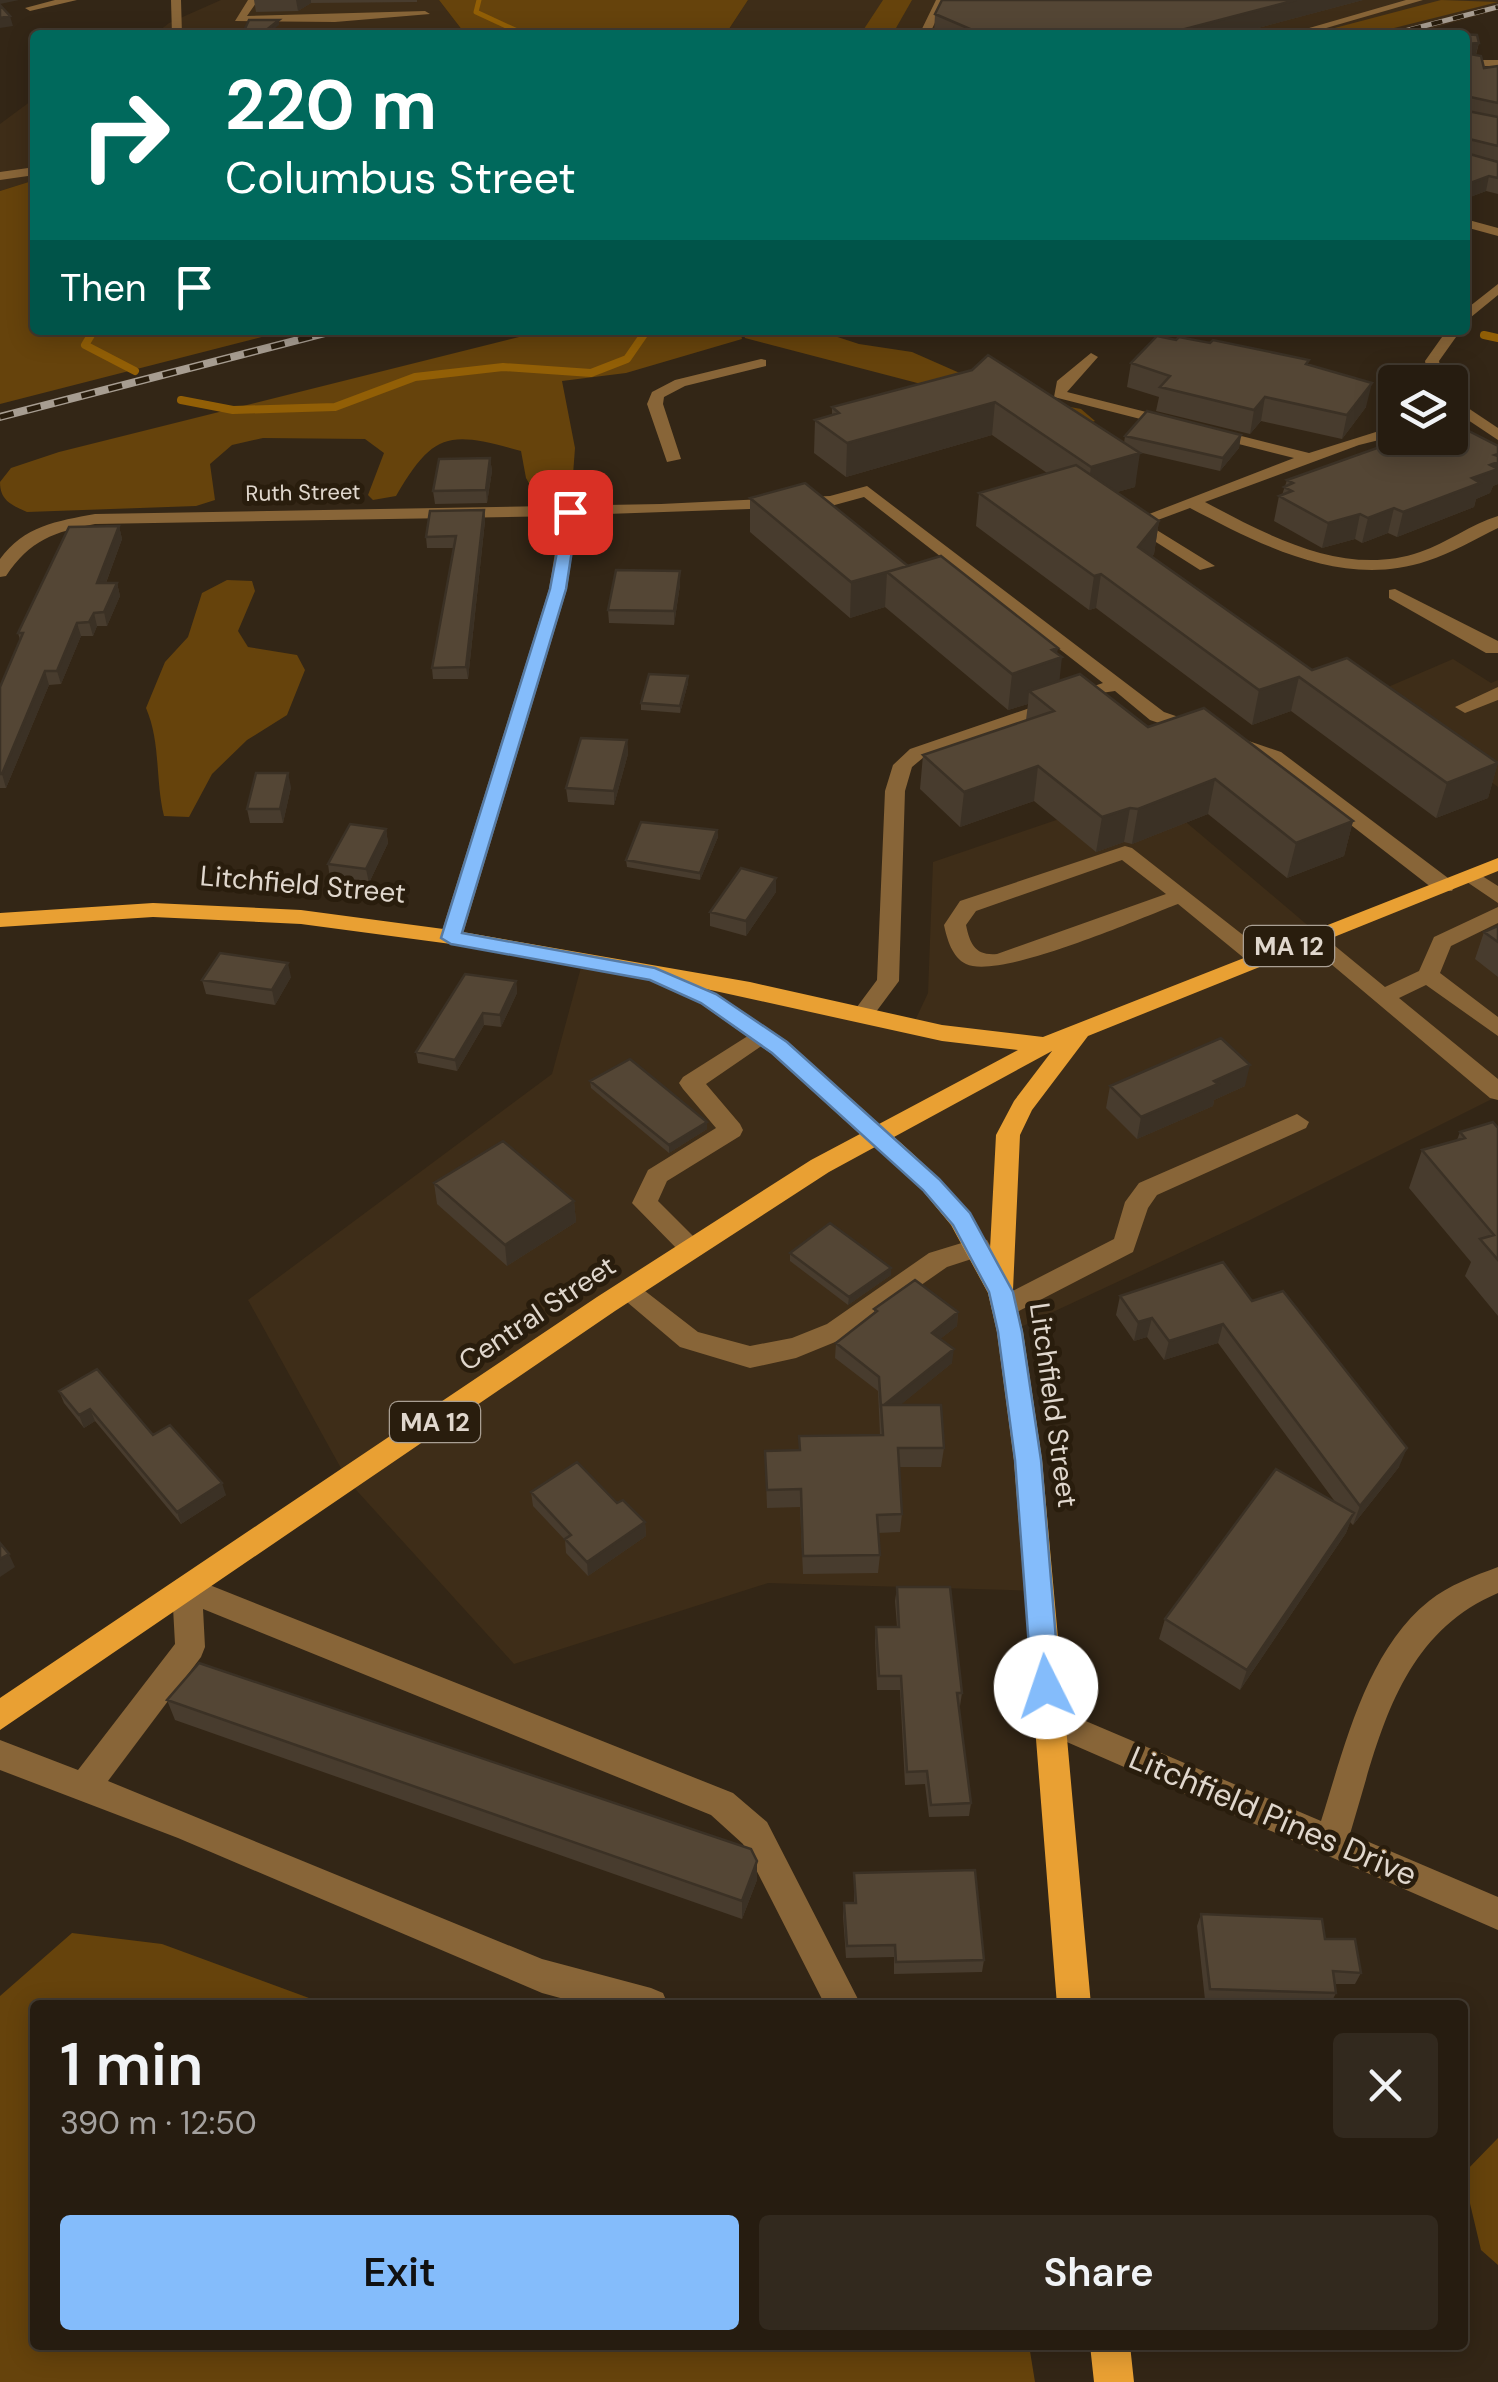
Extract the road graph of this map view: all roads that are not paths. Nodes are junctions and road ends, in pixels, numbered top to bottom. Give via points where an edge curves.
1 (72, 0) edge
2 (176, 0) edge
3 (253, 0) edge
4 (420, 0) edge
5 (942, 0) edge
6 (1418, 0) edge
7 (30, 8) dead end
8 (426, 14) junction
9 (387, 17) junction
10 (238, 19) junction
11 (177, 30) edge
12 (300, 30) edge
13 (385, 30) edge
14 (428, 30) edge
15 (927, 30) edge
16 (1308, 30) edge
17 (1470, 63) edge
18 (1498, 63) edge
19 (30, 172) edge
20 (0, 176) edge
21 (1470, 224) edge
22 (1498, 232) edge
23 (1498, 288) edge
24 (1470, 313) edge
25 (1450, 335) edge
26 (1091, 357) dead end
27 (760, 363) dead end
28 (1433, 365) edge
29 (1468, 420) edge
30 (1498, 435) edge
31 (1378, 436) edge
32 (1310, 458) junction
33 (673, 459) dead end
34 (1192, 502) junction
35 (570, 512) junction
36 (1498, 522) edge
37 (1206, 566) dead end
38 (0, 572) edge
39 (1395, 594) dead end
40 (1498, 647) edge
41 (1117, 684) junction
42 (1498, 694) edge
43 (1465, 707) dead end
44 (1498, 864) edge
45 (1471, 875) junction
46 (1444, 886) junction
47 (1181, 896) junction
48 (1498, 896) edge
49 (1498, 914) edge
50 (0, 920) edge
51 (451, 938) junction
52 (1310, 938) junction
53 (1258, 958) junction
54 (655, 974) junction
55 (1428, 975) junction
56 (1382, 997) junction
57 (862, 1016) junction
58 (1498, 1028) edge
59 (1080, 1031) junction
60 (762, 1034) junction
61 (1045, 1045) junction
62 (1488, 1071) edge
63 (1498, 1092) edge
64 (1296, 1122) dead end
65 (875, 1135) junction
66 (692, 1248) junction
67 (978, 1248) junction
68 (627, 1291) junction
69 (1002, 1300) junction
70 (1498, 1580) edge
71 (187, 1589) junction
72 (0, 1716) edge
73 (1048, 1719) junction
74 (0, 1755) edge
75 (84, 1787) junction
76 (1330, 1840) junction
77 (1498, 1914) edge
78 (632, 2000) edge
79 (841, 2000) edge
80 (1074, 2000) edge
81 (1111, 2350) edge
82 (1114, 2382) edge

1 - 7 street
2 - 11 street
3 - 10 street
4 - 8 street
5 - 15 street
6 - 16 street
8 - 9 street
8 - 14 street
9 - 10 street
9 - 13 street
10 - 12 street via 234,28
17 - 18 street
19 - 20 street
21 - 22 street
23 - 24 street
25 - 28 street
26 - 32 street via 1059,394
27 - 33 street via 680,383 657,396
29 - 30 street
31 - 32 street
32 - 34 street
34 - 36 street via 1280,548 1351,564 1414,560
34 - 37 street via 1134,523
35 - 38 street, Ruth Street via 95,519 38,530
35 - 41 street, Ruth Street via 831,502 867,491
35 - 51 street via 558,589
39 - 40 street
41 - 46 street via 1157,716 1274,756
41 - 57 street via 926,749 903,765 895,790 888,980
42 - 43 street
44 - 45 main road, Central Street / MA 12
45 - 46 main road, Central Street / MA 12
45 - 48 street
46 - 52 main road, Central Street / MA 12
47 - 47 street via 1126,852 968,906 956,926 959,944 968,958 1000,962
47 - 53 street
49 - 55 street via 1442,942
50 - 51 main road, Litchfield Street via 228,911
51 - 54 main road, Litchfield Street
52 - 53 main road, Central Street / MA 12
52 - 56 street
53 - 59 main road, Central Street / MA 12
54 - 57 main road, Litchfield Street
54 - 60 main road, Litchfield Street
55 - 56 street
55 - 58 street
56 - 62 street
57 - 61 main road, Litchfield Street via 942,1034
59 - 61 main road, Central Street / MA 12
59 - 69 main road, Central Street via 1008,1135
60 - 65 main road, Litchfield Street
60 - 66 street via 690,1083 731,1130 657,1176 645,1203
61 - 65 main road, Central Street / MA 12
62 - 63 street
64 - 69 street via 1148,1189 1135,1201 1124,1245
65 - 66 main road, Central Street / MA 12
65 - 67 main road, Litchfield Street via 931,1184
66 - 68 main road, Central Street / MA 12
67 - 68 street via 938,1260 836,1331 750,1357 689,1340
67 - 69 main road, Litchfield Street
68 - 71 main road, Central Street / MA 12
69 - 73 main road, Litchfield Street via 1028,1460
70 - 76 street via 1441,1610 1400,1657
71 - 72 main road, Central Street / MA 12
71 - 75 street via 190,1647
71 - 79 street via 722,1804 755,1832
73 - 76 street, Litchfield Pines Drive
73 - 80 main road, Litchfield Street
74 - 75 street
75 - 78 street via 542,1976
76 - 77 street, Litchfield Pines Drive
81 - 82 main road

